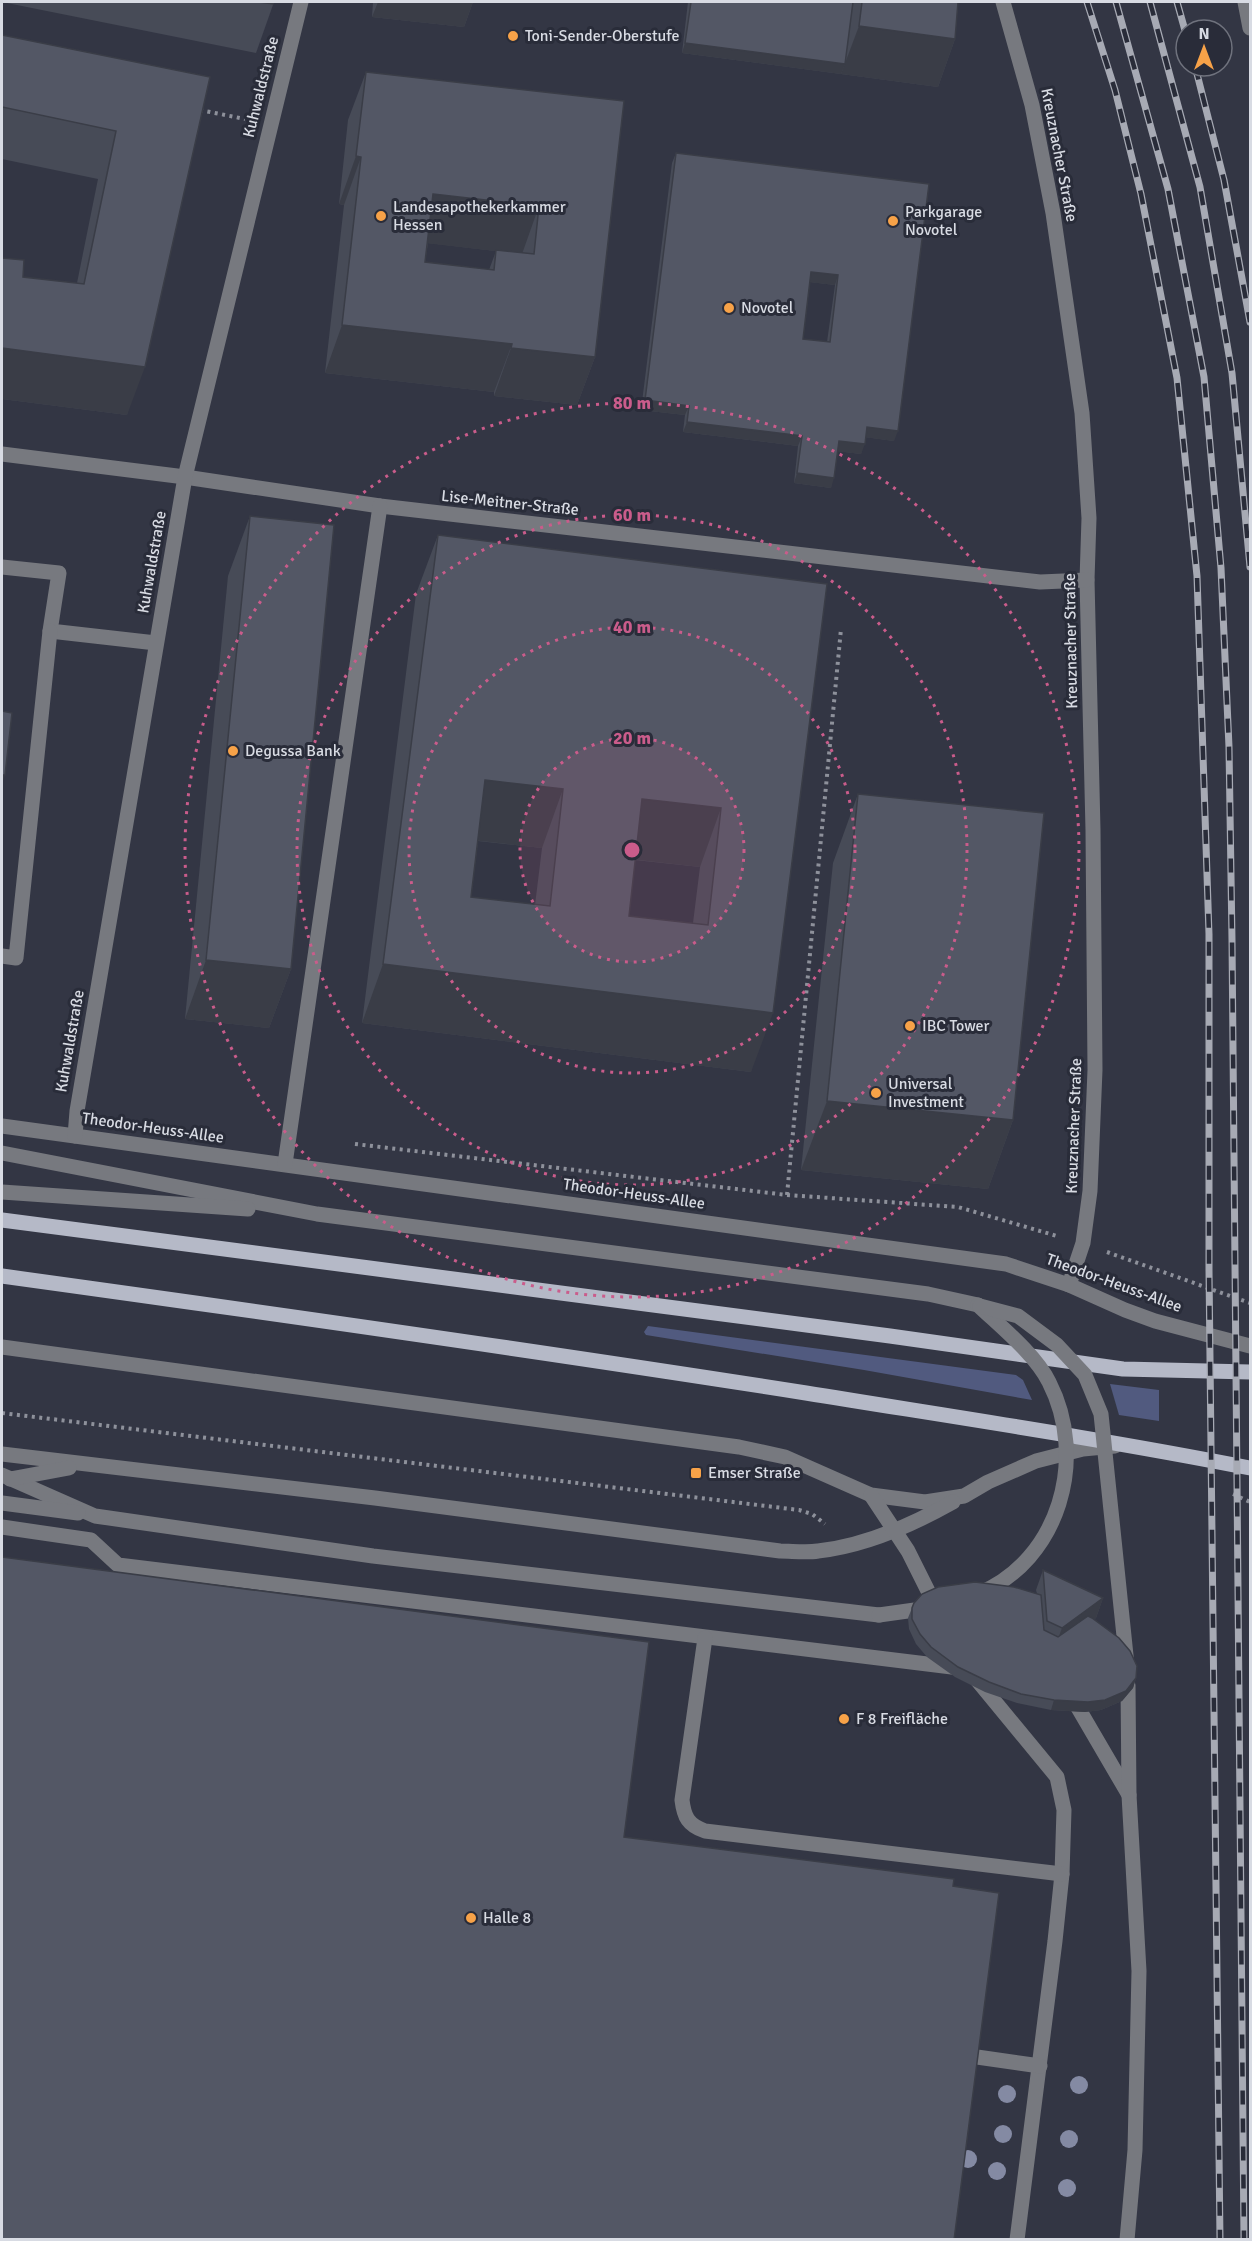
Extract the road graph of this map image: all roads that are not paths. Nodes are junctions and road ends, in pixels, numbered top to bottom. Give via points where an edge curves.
1 (301, 2) edge
2 (1004, 2) edge
3 (1245, 2) edge
4 (1251, 28) edge
5 (2, 454) edge
6 (184, 477) junction
7 (380, 506) junction
8 (2, 567) edge
9 (1087, 580) junction
10 (50, 631) junction
11 (156, 644) junction
12 (2, 956) edge
13 (2, 1126) edge
14 (75, 1136) junction
15 (2, 1153) edge
16 (285, 1164) junction
17 (2, 1192) edge
18 (317, 1214) junction
19 (2, 1220) edge
20 (2, 1276) edge
21 (1069, 1285) junction
22 (978, 1305) junction
23 (1251, 1346) edge
24 (2, 1347) edge
25 (1251, 1372) edge
26 (1131, 1444) junction
27 (2, 1454) edge
28 (93, 1465) junction
29 (1251, 1468) edge
30 (5, 1478) edge
31 (870, 1495) junction
32 (964, 1496) junction
33 (2, 1503) edge
34 (95, 1516) junction
35 (2, 1527) edge
36 (894, 1531) junction
37 (879, 1615) junction
38 (944, 1622) edge
39 (921, 1623) edge
40 (705, 1638) junction
41 (958, 1650) edge
42 (968, 1669) junction
43 (1058, 1682) edge
44 (1129, 1795) junction
45 (1062, 1874) junction
46 (970, 2056) edge
47 (1040, 2066) junction
48 (1017, 2240) edge
49 (1127, 2240) edge

1 - 6 street, Kuhwaldstraße
2 - 9 street, Kreuznacher Straße via 1032,105 1053,213 1081,401 1089,518
3 - 4 street
5 - 6 street, Lise-Meitner-Straße
6 - 7 street, Lise-Meitner-Straße
6 - 11 street, Kuhwaldstraße
7 - 9 street, Lise-Meitner-Straße via 1040,582
7 - 16 street
8 - 10 street via 59,573
9 - 21 street, Kreuznacher Straße via 1095,1070 1090,1191 1083,1243
10 - 11 street
10 - 12 street via 16,958
11 - 14 street, Kuhwaldstraße
13 - 14 street, Theodor-Heuss-Allee
14 - 16 street, Theodor-Heuss-Allee
15 - 18 street
16 - 21 street, Theodor-Heuss-Allee via 1006,1264
17 - 18 street
18 - 22 street via 928,1294
19 - 25 main road via 1123,1369
20 - 26 main road via 390,1330
21 - 23 street, Theodor-Heuss-Allee via 1155,1321
22 - 37 street, bridge via 1023,1348 1049,1380 1068,1441 1058,1513 1038,1546 994,1587 958,1602
22 - 44 street, bridge via 1018,1316 1057,1345 1085,1375 1101,1414 1127,1661
24 - 31 street via 739,1447 785,1457
26 - 29 main road
26 - 32 street via 1083,1449 1036,1461
27 - 28 street
28 - 30 street
28 - 36 street via 780,1551 841,1548
30 - 34 street
31 - 32 street via 925,1502
31 - 36 street
32 - 36 street
33 - 34 street
34 - 37 street via 373,1556
35 - 40 street via 91,1540 118,1565 145,1574 592,1630
36 - 38 street
37 - 39 street
40 - 42 street
40 - 45 street via 682,1800 684,1815 692,1826 899,1860
41 - 42 street
42 - 45 street via 1057,1777 1064,1810
43 - 44 street via 1073,1697
44 - 49 street via 1139,1971 1135,2150
45 - 47 street
46 - 47 street
47 - 48 street

